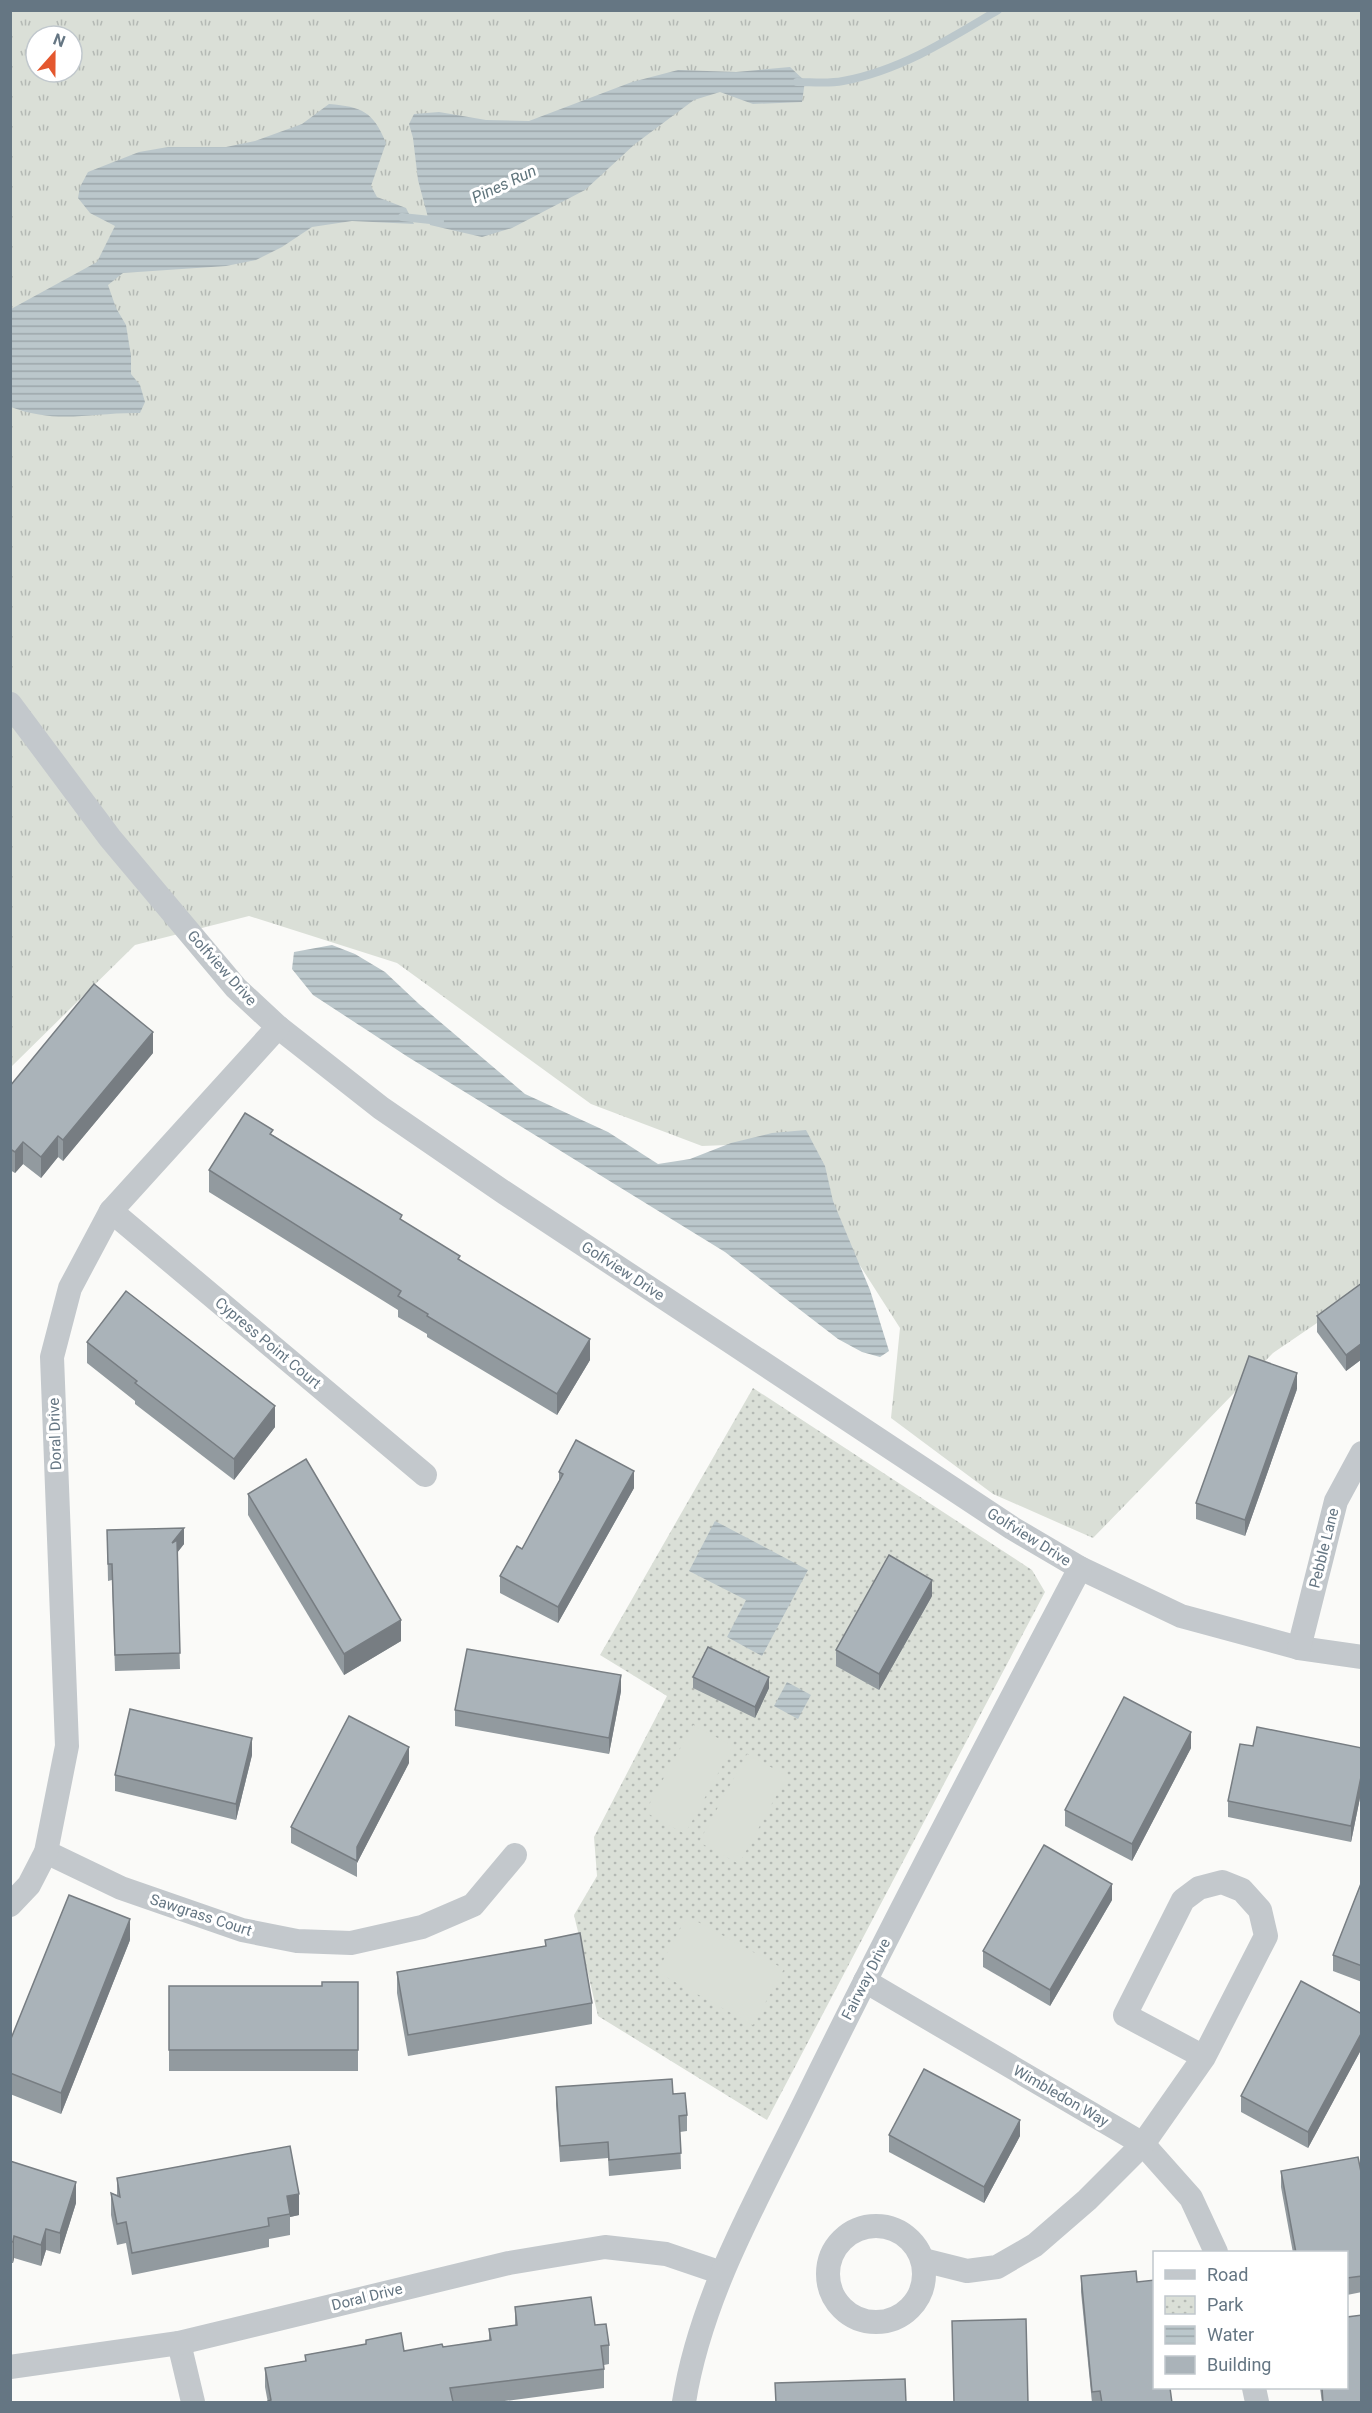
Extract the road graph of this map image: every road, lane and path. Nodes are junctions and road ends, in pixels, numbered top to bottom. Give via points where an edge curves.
1 (10, 704) edge
2 (279, 1026) junction
3 (111, 1211) junction
4 (1362, 1453) edge
5 (425, 1475) dead end
6 (1080, 1569) junction
7 (1299, 1648) junction
8 (1362, 1657) edge
9 (46, 1852) junction
10 (516, 1855) dead end
11 (10, 1905) edge
12 (865, 1981) junction
13 (1204, 2057) junction
14 (1143, 2144) junction
15 (1215, 2251) edge
16 (923, 2260) junction
17 (722, 2273) junction
18 (179, 2343) junction
19 (10, 2367) edge
20 (193, 2403) edge
21 (684, 2403) edge

1 - 2 street, Golfview Drive via 110,838 236,988
2 - 3 street, Doral Drive
2 - 6 street, Golfview Drive via 381,1108 505,1193
3 - 5 street, Cypress Point Court
3 - 9 street, Doral Drive via 70,1288 52,1357 67,1746
4 - 7 street, Pebble Lane via 1336,1501
6 - 7 street, Golfview Drive via 1181,1616
6 - 12 street, Fairway Drive
7 - 8 street, Golfview Drive
9 - 10 street, Sawgrass Court via 122,1888 242,1930 297,1941 351,1942 422,1926 473,1905
9 - 11 street, Doral Drive via 29,1885
12 - 14 street, Wimbledon Way
12 - 17 street, Fairway Drive
13 - 13 street via 1266,1935 1260,1910 1242,1890 1222,1882 1199,1888 1183,1900 1125,2015
13 - 14 street
14 - 15 street, Wimbledon Way via 1191,2198
14 - 16 street via 1035,2246 997,2268 968,2271
16 - 16 street via 916,2245 889,2227 872,2225 856,2229 833,2252 828,2284 844,2311 873,2323 888,2321 914,2305 922,2291
17 - 18 street, Doral Drive via 666,2254 606,2247 509,2263
17 - 21 street, Fairway Drive via 688,2374
18 - 19 street, Doral Drive
18 - 20 street

